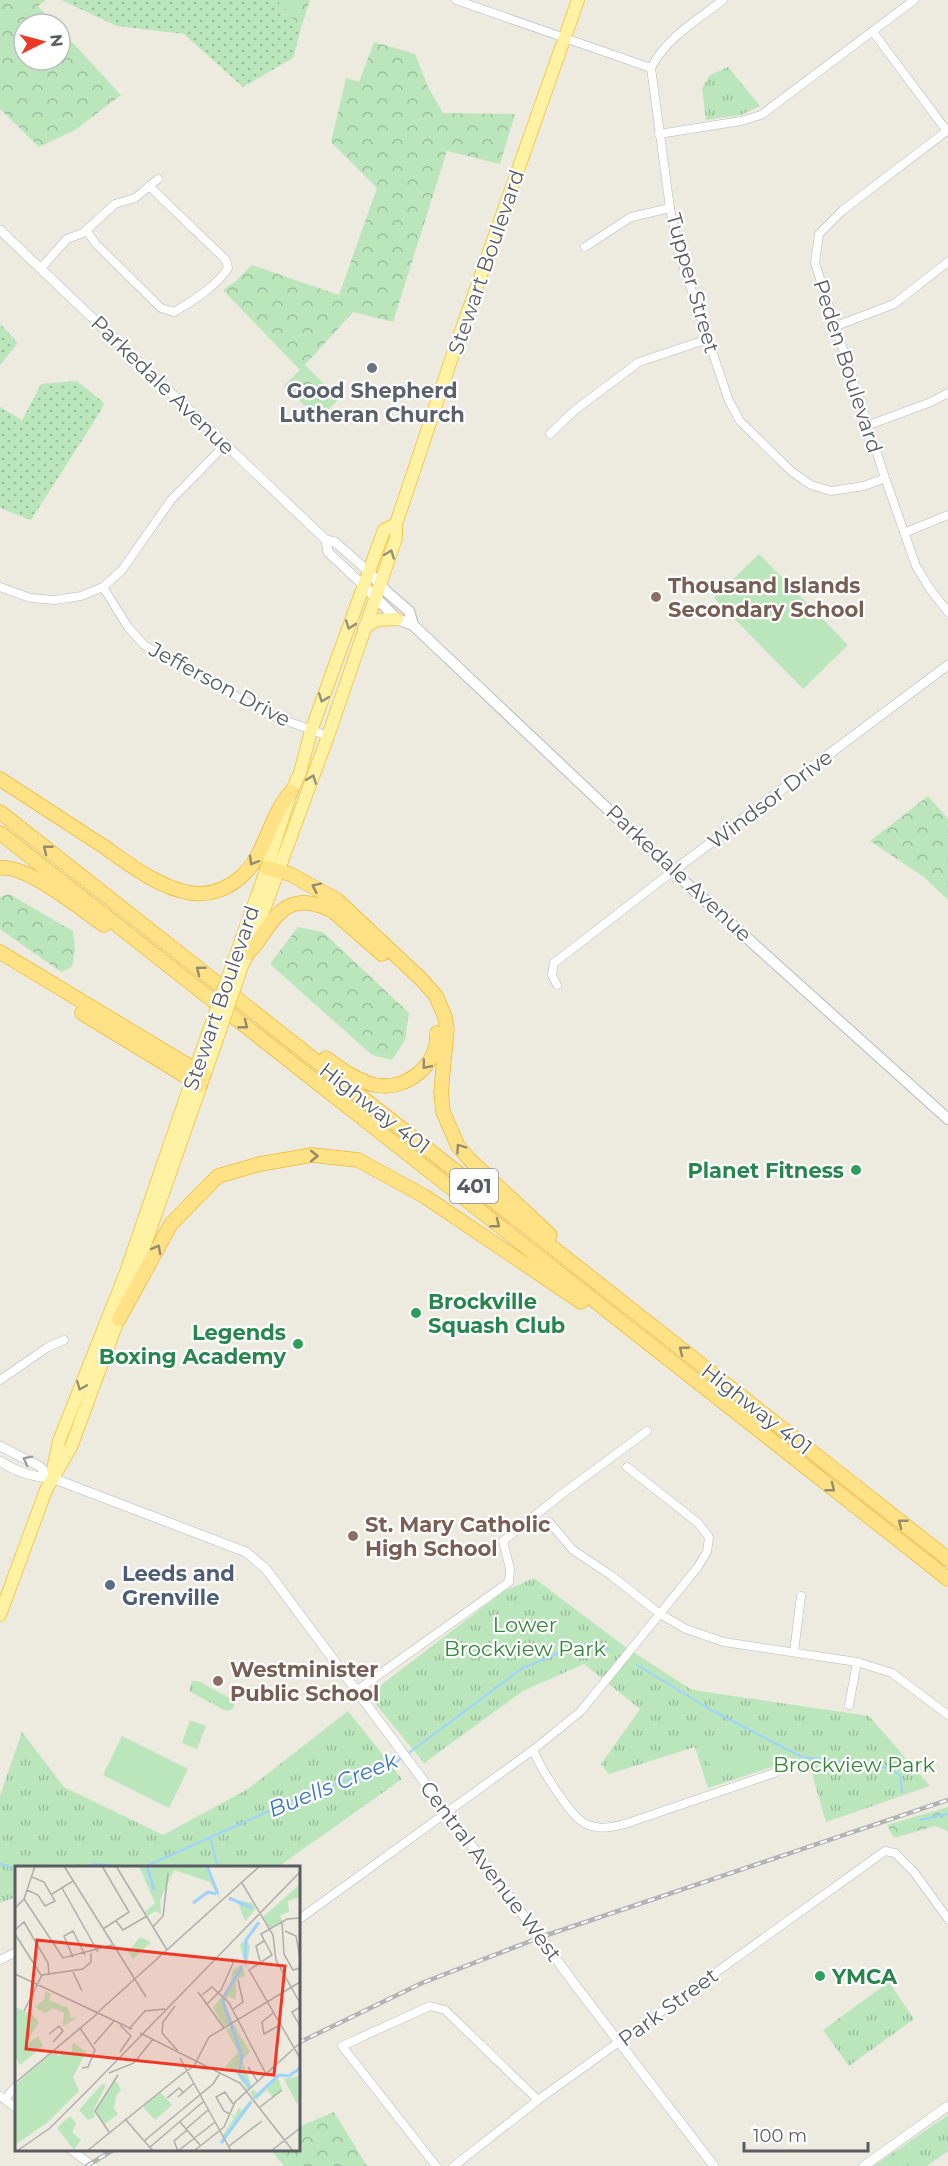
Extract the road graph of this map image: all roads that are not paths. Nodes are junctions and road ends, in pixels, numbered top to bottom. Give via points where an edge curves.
1 (456, 0) edge
2 (578, 0) edge
3 (723, 0) edge
4 (914, 0) edge
5 (873, 32) junction
6 (565, 38) junction
7 (651, 68) junction
8 (947, 130) edge
9 (659, 134) junction
10 (158, 178) dead end
11 (149, 186) junction
12 (670, 208) junction
13 (0, 230) edge
14 (86, 230) junction
15 (585, 248) dead end
16 (948, 262) edge
17 (41, 268) junction
18 (836, 326) junction
19 (708, 339) junction
20 (948, 393) edge
21 (868, 425) junction
22 (550, 434) dead end
23 (225, 445) junction
24 (885, 478) junction
25 (948, 515) edge
26 (396, 524) junction
27 (904, 532) junction
28 (326, 540) junction
29 (369, 572) junction
30 (380, 583) junction
31 (363, 585) junction
32 (0, 587) edge
33 (103, 587) junction
34 (375, 597) junction
35 (948, 612) edge
36 (397, 619) junction
37 (413, 625) junction
38 (364, 627) junction
39 (948, 665) edge
40 (311, 731) junction
41 (328, 736) junction
42 (0, 779) edge
43 (291, 792) junction
44 (0, 812) edge
45 (0, 833) edge
46 (0, 868) edge
47 (273, 870) junction
48 (674, 871) junction
49 (136, 940) junction
50 (0, 952) edge
51 (248, 953) junction
52 (0, 964) edge
53 (237, 964) junction
54 (219, 985) junction
55 (557, 985) dead end
56 (198, 1077) junction
57 (948, 1119) edge
58 (607, 1291) junction
59 (119, 1319) junction
60 (64, 1340) dead end
61 (653, 1349) junction
62 (0, 1380) edge
63 (647, 1431) dead end
64 (0, 1446) edge
65 (0, 1461) edge
66 (627, 1467) dead end
67 (52, 1478) junction
68 (549, 1522) dead end
69 (948, 1559) edge
70 (948, 1580) edge
71 (801, 1596) dead end
72 (660, 1614) junction
73 (0, 1616) edge
74 (794, 1652) junction
75 (858, 1662) junction
76 (356, 1691) junction
77 (849, 1705) dead end
78 (948, 1715) edge
79 (533, 1750) junction
80 (787, 1765) dead end
81 (447, 1812) junction
82 (300, 1919) edge
83 (948, 1919) edge
84 (15, 1952) edge
85 (0, 1960) edge
86 (620, 2041) junction
87 (15, 2087) edge
88 (2, 2097) edge
89 (538, 2100) junction
90 (948, 2106) edge
91 (15, 2107) edge
92 (72, 2151) edge
93 (93, 2166) edge
94 (436, 2166) edge
95 (454, 2166) edge
96 (714, 2166) edge
97 (864, 2166) edge

1 - 6 street
2 - 6 main road, Stewart Boulevard
3 - 7 street via 676,36 657,55
4 - 5 street
5 - 8 street
5 - 9 street via 761,115
6 - 7 street
6 - 26 main road, Stewart Boulevard
7 - 9 street, Tupper Street
8 - 18 street, Peden Boulevard via 843,210 819,234 815,263
9 - 12 street, Tupper Street
10 - 11 street
11 - 14 street via 135,198 115,204
11 - 14 street via 226,260 224,276 185,306 174,312 161,308
12 - 15 street via 631,217
12 - 19 street, Tupper Street via 680,256
13 - 17 street, Parkedale Avenue
14 - 17 street via 67,239
16 - 18 street via 894,304
17 - 23 street, Parkedale Avenue
18 - 21 street, Peden Boulevard
19 - 22 street via 639,362
19 - 24 street, Tupper Street via 740,421 791,471 811,485 831,492
20 - 21 street
21 - 24 street, Peden Boulevard
23 - 28 street, Parkedale Avenue
23 - 33 street via 171,500 122,570
24 - 27 street, Peden Boulevard
25 - 27 street
26 - 29 main road, Stewart Boulevard via 384,530
30 -> 26 main road, Stewart Boulevard via 396,538
27 - 35 street, Peden Boulevard via 916,566
28 - 29 street, Parkedale Avenue via 335,542
28 - 31 street, Parkedale Avenue via 328,552
29 - 30 main road, Parkedale Avenue
29 - 31 main road, Stewart Boulevard
30 - 34 main road, Stewart Boulevard
30 - 37 main road, Parkedale Avenue via 409,611
31 - 34 main road, Parkedale Avenue
31 -> 40 main road, Stewart Boulevard
32 - 33 street via 30,598 55,600
33 - 40 street, Jefferson Drive via 144,645 268,714
34 - 36 main road, Parkedale Avenue
34 - 38 main road, Stewart Boulevard
36 - 37 main road, Parkedale Avenue
36 - 38 main road via 377,620
37 - 48 main road, Parkedale Avenue
38 - 41 main road, Stewart Boulevard
39 - 48 street, Windsor Drive
40 - 41 street, Jefferson Drive
40 - 43 main road, Stewart Boulevard
47 -> 41 main road, Stewart Boulevard
43 -> 42 highway via 280,804 256,857 243,875 225,889 193,893 170,888 136,868
43 - 47 main road, Stewart Boulevard
54 -> 44 highway, Highway 401 / 401
45 - 49 highway, Highway 401 / 401
46 - 49 highway via 10,867 29,874 118,935
47 - 51 main road, Stewart Boulevard
47 - 53 main road, Stewart Boulevard
58 -> 47 highway via 588,1268 514,1203 458,1146 443,1112 447,1029 436,996 338,900 290,874
48 - 55 street, Windsor Drive via 554,963 552,975
48 - 57 main road, Parkedale Avenue
49 -> 61 highway, Highway 401 / 401
50 - 56 highway
51 - 53 main road, Stewart Boulevard
51 -> 54 highway via 284,908 305,902 327,907 420,989 434,1009 438,1043 429,1063 411,1079 374,1085 345,1071
52 - 56 highway
53 - 56 main road, Stewart Boulevard, bridge
54 - 58 highway, Highway 401 / 401
56 - 59 main road, Stewart Boulevard
56 -> 67 main road, Stewart Boulevard via 58,1441
69 -> 58 highway, Highway 401 / 401
59 -> 61 highway via 171,1224 218,1176 312,1155 358,1160 424,1196 636,1344
59 - 67 main road, Stewart Boulevard via 71,1447
60 - 62 street
61 -> 70 highway, Highway 401 / 401
63 - 76 street via 503,1541 509,1582
67 -> 64 street, Central Avenue West
65 - 67 street, Central Avenue West via 17,1471
66 - 72 street via 698,1523 709,1537 707,1552 697,1568
67 - 73 main road, Stewart Boulevard
67 - 76 street, Central Avenue West via 246,1552 266,1569
68 - 72 street via 573,1550
71 - 74 street
72 - 74 street via 686,1629 724,1642
72 - 79 street via 581,1711
74 - 75 street
75 - 77 street
75 - 78 street via 892,1673
76 - 81 street, Central Avenue West
79 - 80 street via 572,1811 586,1825 603,1829 774,1773
79 - 81 street
81 - 82 street
81 - 86 street, Central Avenue West
83 - 86 street, Park Street via 914,1872 895,1853 885,1851
84 - 85 street
86 - 89 street, Park Street
86 - 96 street, Central Avenue West
87 - 88 street
88 - 91 street
89 - 94 street via 445,2010 430,2006 342,2046
89 - 95 street, Park Street
90 - 97 street
92 - 93 street

